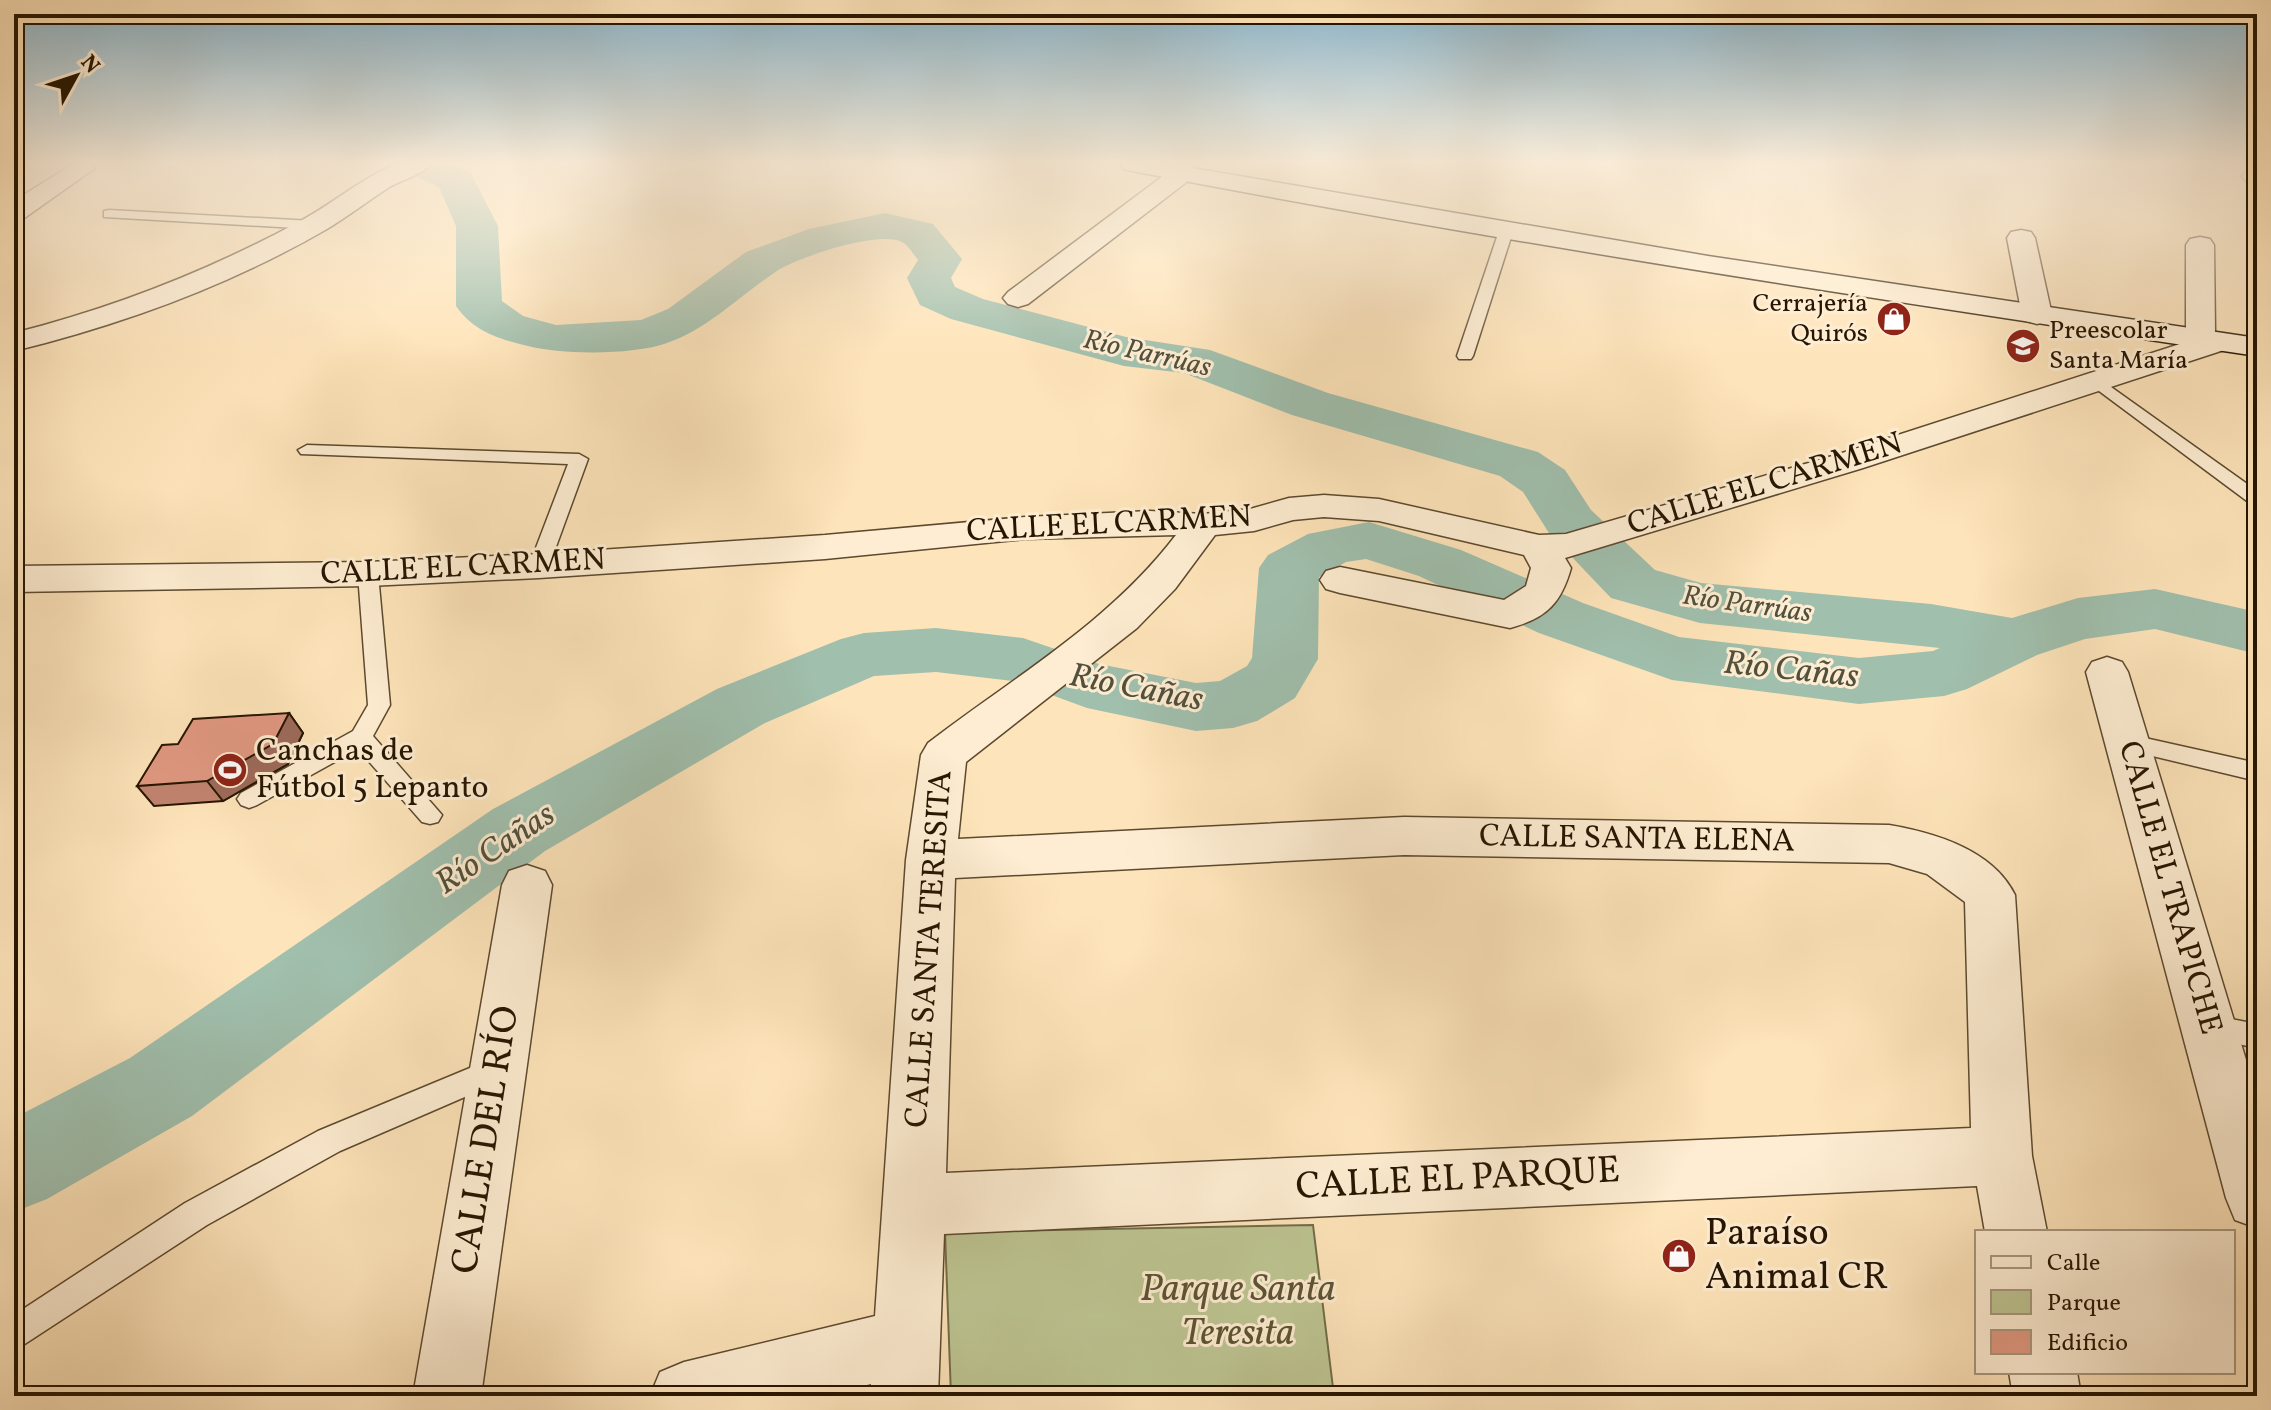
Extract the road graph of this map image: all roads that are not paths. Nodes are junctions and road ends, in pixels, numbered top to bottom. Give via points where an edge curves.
1 (303, 230) edge
2 (1108, 230) edge
3 (1499, 230) edge
4 (1506, 231) junction
5 (2021, 238) dead end
6 (2200, 245) dead end
7 (1018, 298) dead end
8 (2037, 315) junction
9 (2208, 341) junction
10 (14, 342) edge
11 (2257, 347) edge
12 (1465, 356) dead end
13 (2097, 382) junction
14 (307, 450) dead end
15 (2257, 500) edge
16 (1203, 525) junction
17 (1553, 546) junction
18 (539, 566) junction
19 (368, 574) junction
20 (14, 579) edge
21 (1340, 580) dead end
22 (2107, 672) dead end
23 (361, 737) junction
24 (2127, 742) junction
25 (2257, 772) edge
26 (249, 799) dead end
27 (430, 815) dead end
28 (931, 860) junction
29 (527, 885) dead end
30 (2233, 1031) edge
31 (499, 1069) junction
32 (2002, 1156) junction
33 (2257, 1198) edge
34 (914, 1205) junction
35 (2016, 1230) edge
36 (14, 1334) edge
37 (905, 1369) edge
38 (2043, 1374) edge
39 (447, 1396) edge
40 (684, 1396) edge
41 (2047, 1396) edge

1 - 10 street via 188,287 100,322
2 - 7 street
3 - 4 street
4 - 8 street
4 - 12 lane
5 - 8 street
6 - 9 street
8 - 9 street
9 - 11 street
9 - 13 street, CALLE EL CARMEN
13 - 15 lane
13 - 17 street, CALLE EL CARMEN via 1851,461
14 - 18 lane via 579,459
16 - 17 street, CALLE EL CARMEN via 1324,506 1379,510
16 - 18 street, CALLE EL CARMEN via 1025,528
16 - 28 street, CALLE SANTA TERESITA via 1147,596 1086,649 944,755
17 - 21 street via 1544,593 1510,615
18 - 19 street, CALLE EL CARMEN
19 - 20 street, CALLE EL CARMEN
19 - 23 lane via 379,705
22 - 24 street, CALLE EL TRAPICHE
23 - 26 lane
23 - 27 lane
24 - 25 lane
24 - 30 street, CALLE EL TRAPICHE
28 - 32 street, CALLE SANTA ELENA via 1404,836 1911,847 1955,865 1990,895
28 - 34 street, CALLE SANTA TERESITA
29 - 31 street, CALLE DEL RÍO
30 - 33 street, CALLE EL TRAPICHE
31 - 36 lane via 316,1149 196,1214
31 - 39 street, CALLE DEL RÍO
32 - 34 street, CALLE EL PARQUE
32 - 35 street, CALLE SANTA ELENA
34 - 37 street, CALLE SANTA TERESITA
37 - 40 street
38 - 41 street

